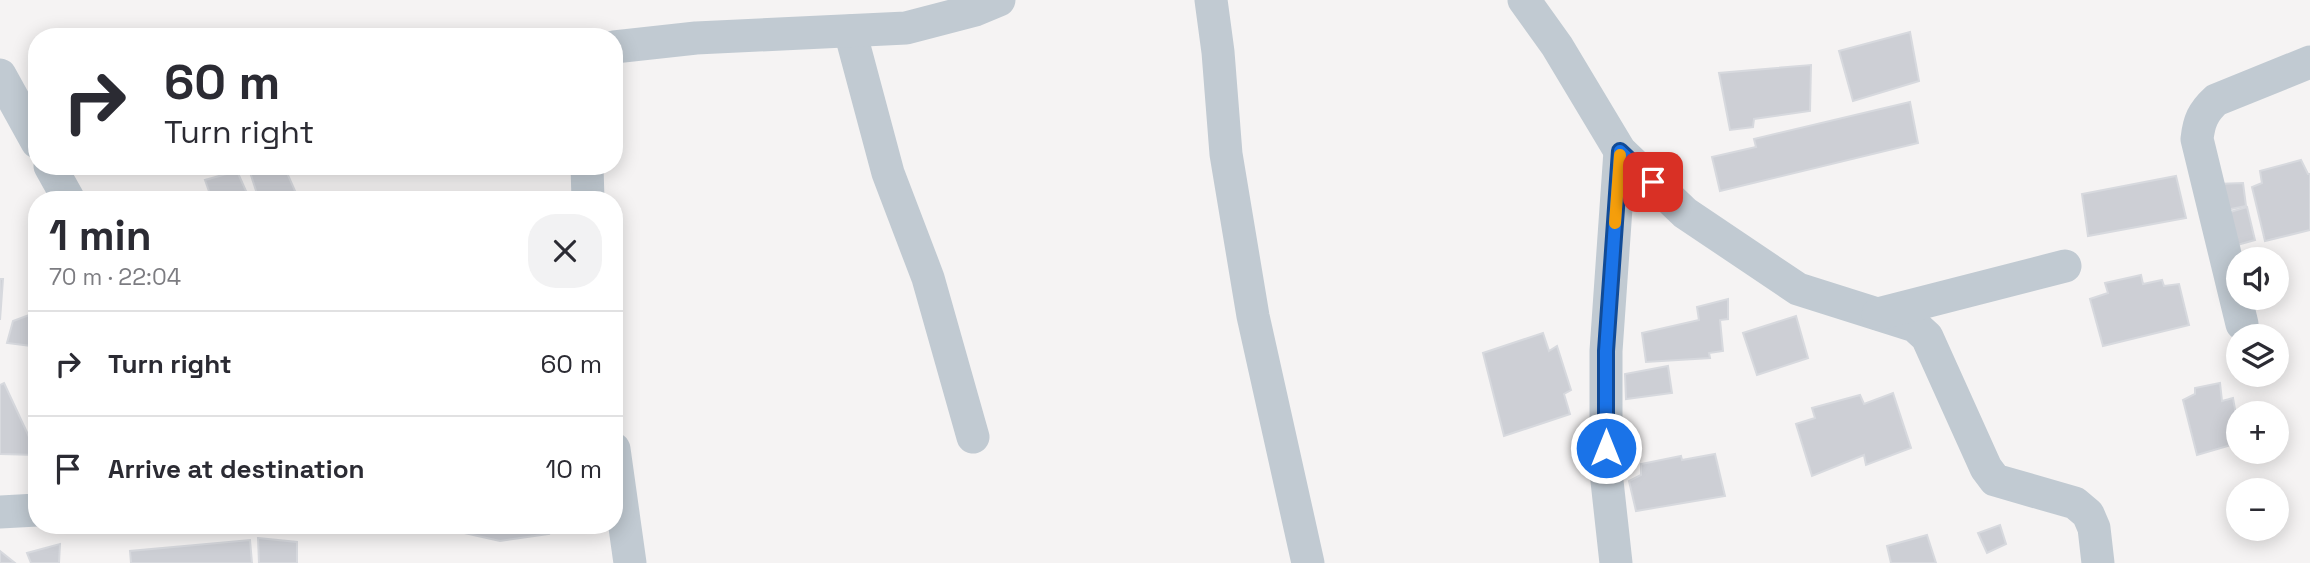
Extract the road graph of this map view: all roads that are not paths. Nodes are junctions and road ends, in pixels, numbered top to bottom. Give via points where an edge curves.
1 (999, 0) edge
2 (1211, 0) edge
3 (1524, 0) edge
4 (850, 31) junction
5 (623, 46) edge
6 (2310, 62) edge
7 (0, 75) edge
8 (28, 126) edge
9 (1620, 151) junction
10 (55, 175) edge
11 (64, 191) edge
12 (2065, 266) dead end
13 (1877, 315) junction
14 (2242, 324) dead end
15 (973, 438) dead end
16 (28, 510) edge
17 (0, 512) edge
18 (623, 513) edge
19 (630, 563) edge
20 (1308, 563) edge
21 (1616, 563) edge
22 (2098, 563) edge

1 - 4 street via 906,28
2 - 20 street via 1226,154 1253,316
3 - 9 street
4 - 5 street
4 - 15 street via 888,173 928,278
6 - 14 street via 2216,100 2199,122 2197,139
7 - 8 street
9 - 13 street via 1685,213 1798,289
9 - 21 street via 1606,351 1606,472
10 - 11 street
12 - 13 street
13 - 22 street via 1915,326 1927,337 1995,480 2075,503 2088,514
16 - 17 street
18 - 19 street

